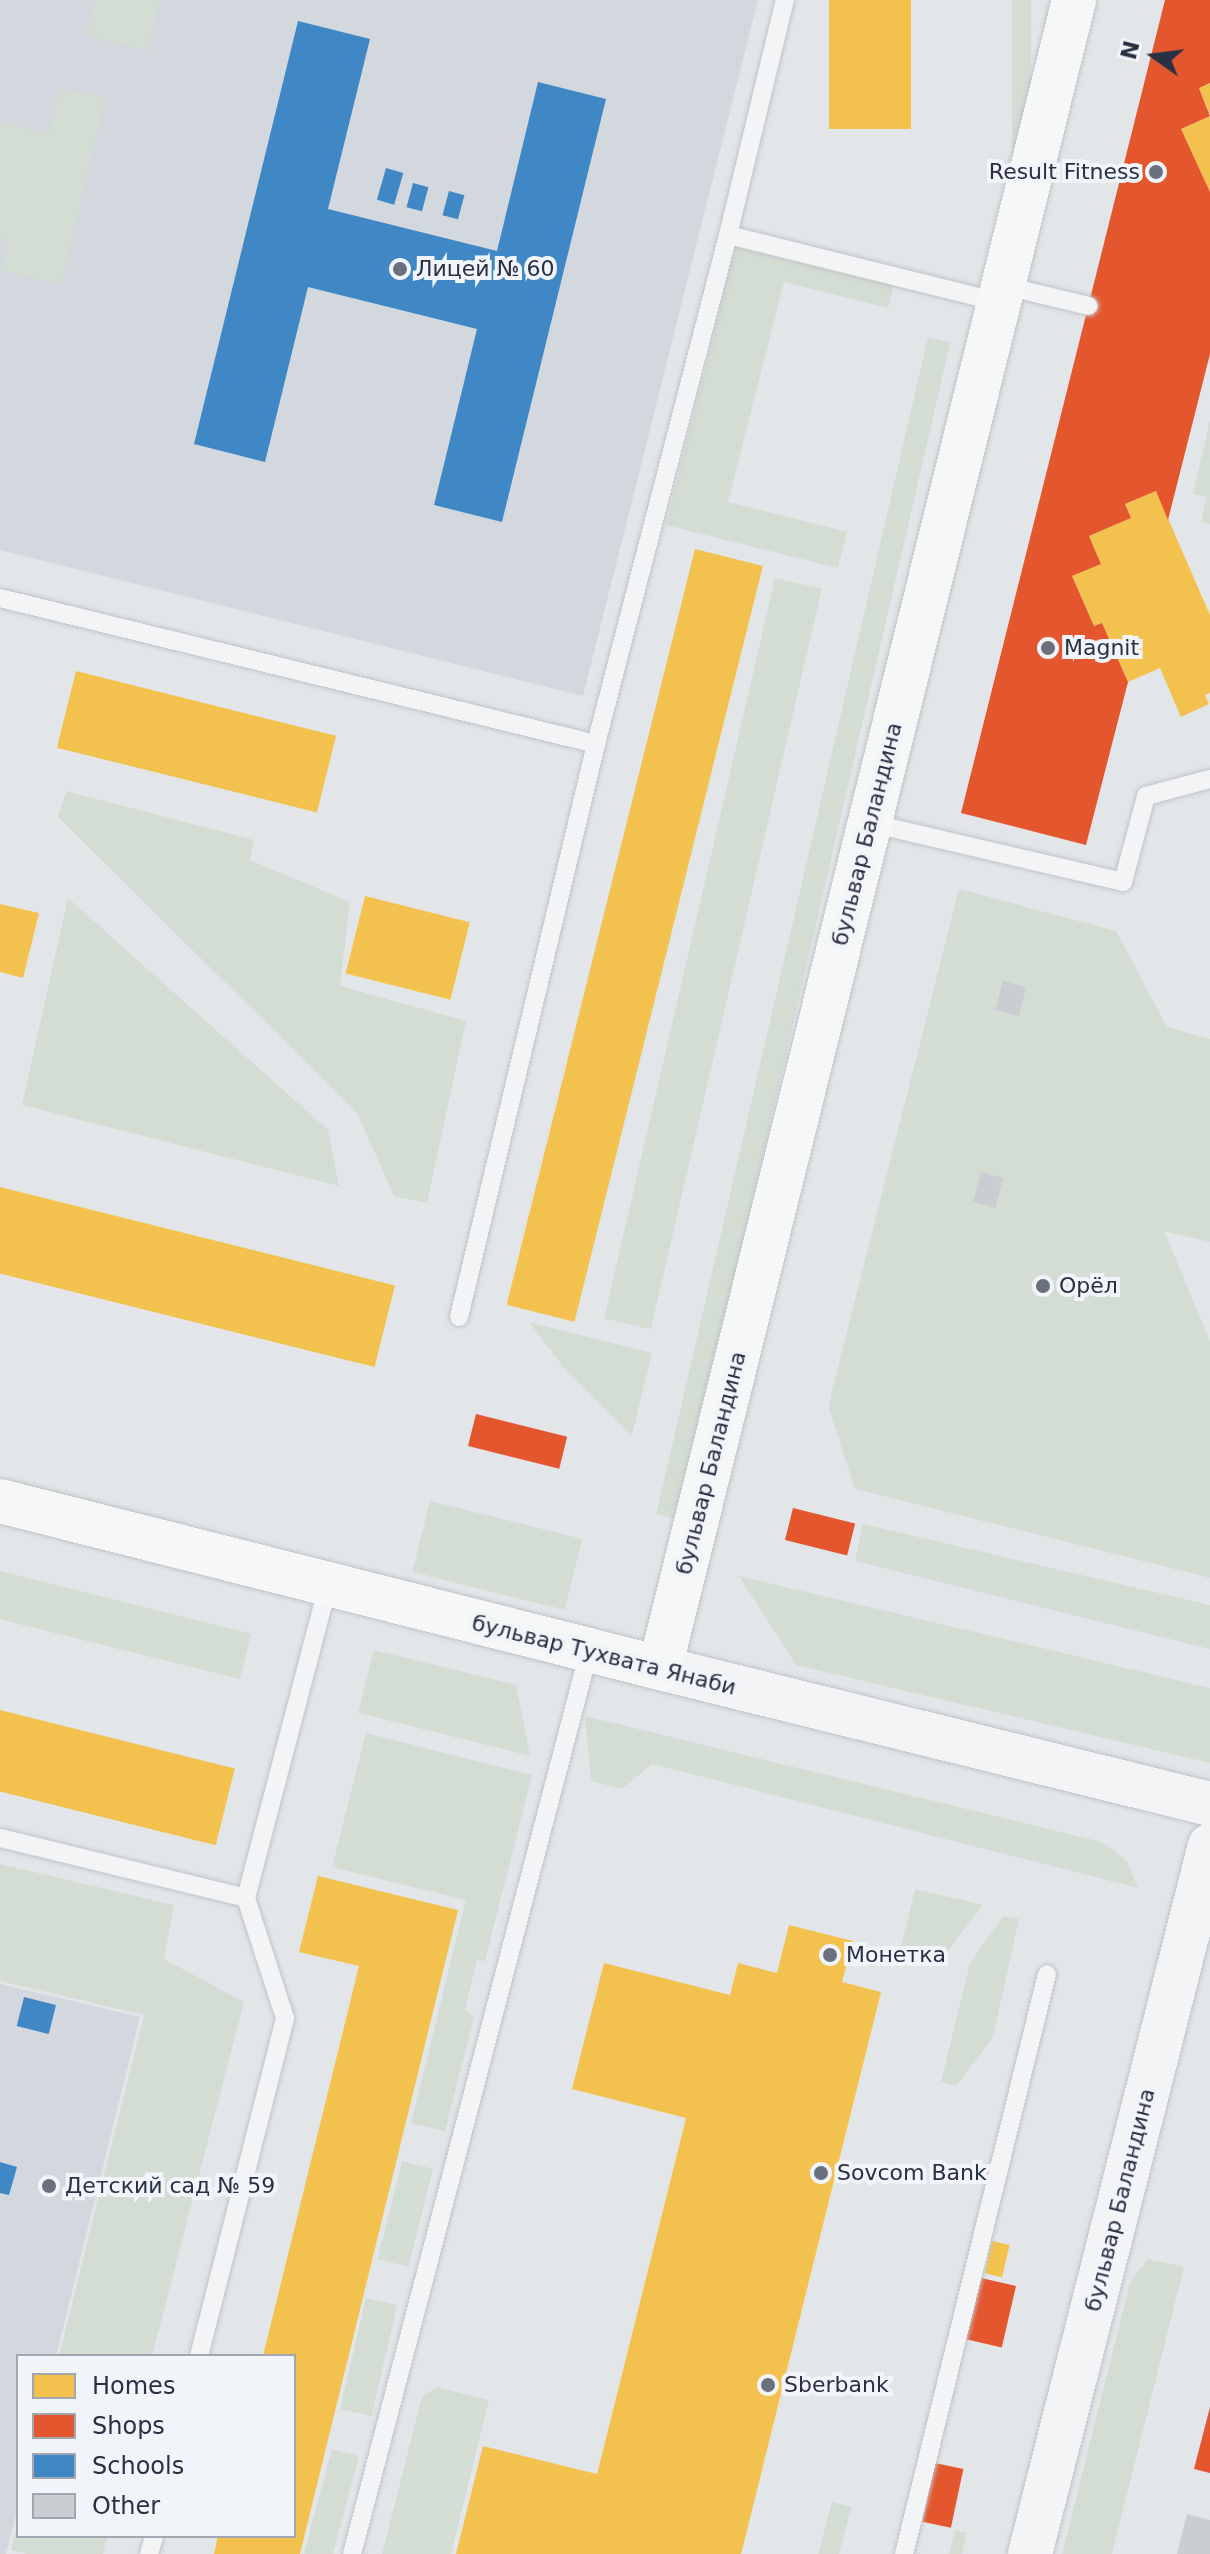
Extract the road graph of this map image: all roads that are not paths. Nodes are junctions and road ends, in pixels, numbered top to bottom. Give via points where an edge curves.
1 (785, 0) edge
2 (1074, 0) edge
3 (728, 235) junction
4 (1000, 293) junction
5 (1089, 306) dead end
6 (0, 598) edge
7 (596, 744) junction
8 (1210, 779) edge
9 (870, 823) junction
10 (459, 1317) dead end
11 (0, 1501) edge
12 (328, 1586) junction
13 (589, 1651) junction
14 (660, 1668) junction
15 (1210, 1804) edge
16 (0, 1838) edge
17 (1210, 1845) edge
18 (246, 1898) junction
19 (1047, 1974) dead end
20 (200, 2354) edge
21 (352, 2554) edge
22 (904, 2554) edge
23 (1030, 2554) edge

1 - 3 lane
2 - 4 main road, бульвар Баландина
3 - 4 lane
3 - 7 lane
4 - 5 lane
4 - 9 main road, бульвар Баландина
6 - 7 lane
7 - 10 lane
8 - 9 lane via 1146,796 1123,882
9 - 14 main road, бульвар Баландина
11 - 12 main road, бульвар Тухвата Янаби
12 - 13 main road, бульвар Тухвата Янаби
12 - 18 lane
13 - 14 main road, бульвар Тухвата Янаби
13 - 21 lane
14 - 15 street, бульвар Тухвата Янаби
16 - 18 lane
17 - 23 street, бульвар Баландина
18 - 20 lane via 285,2018
19 - 22 lane

